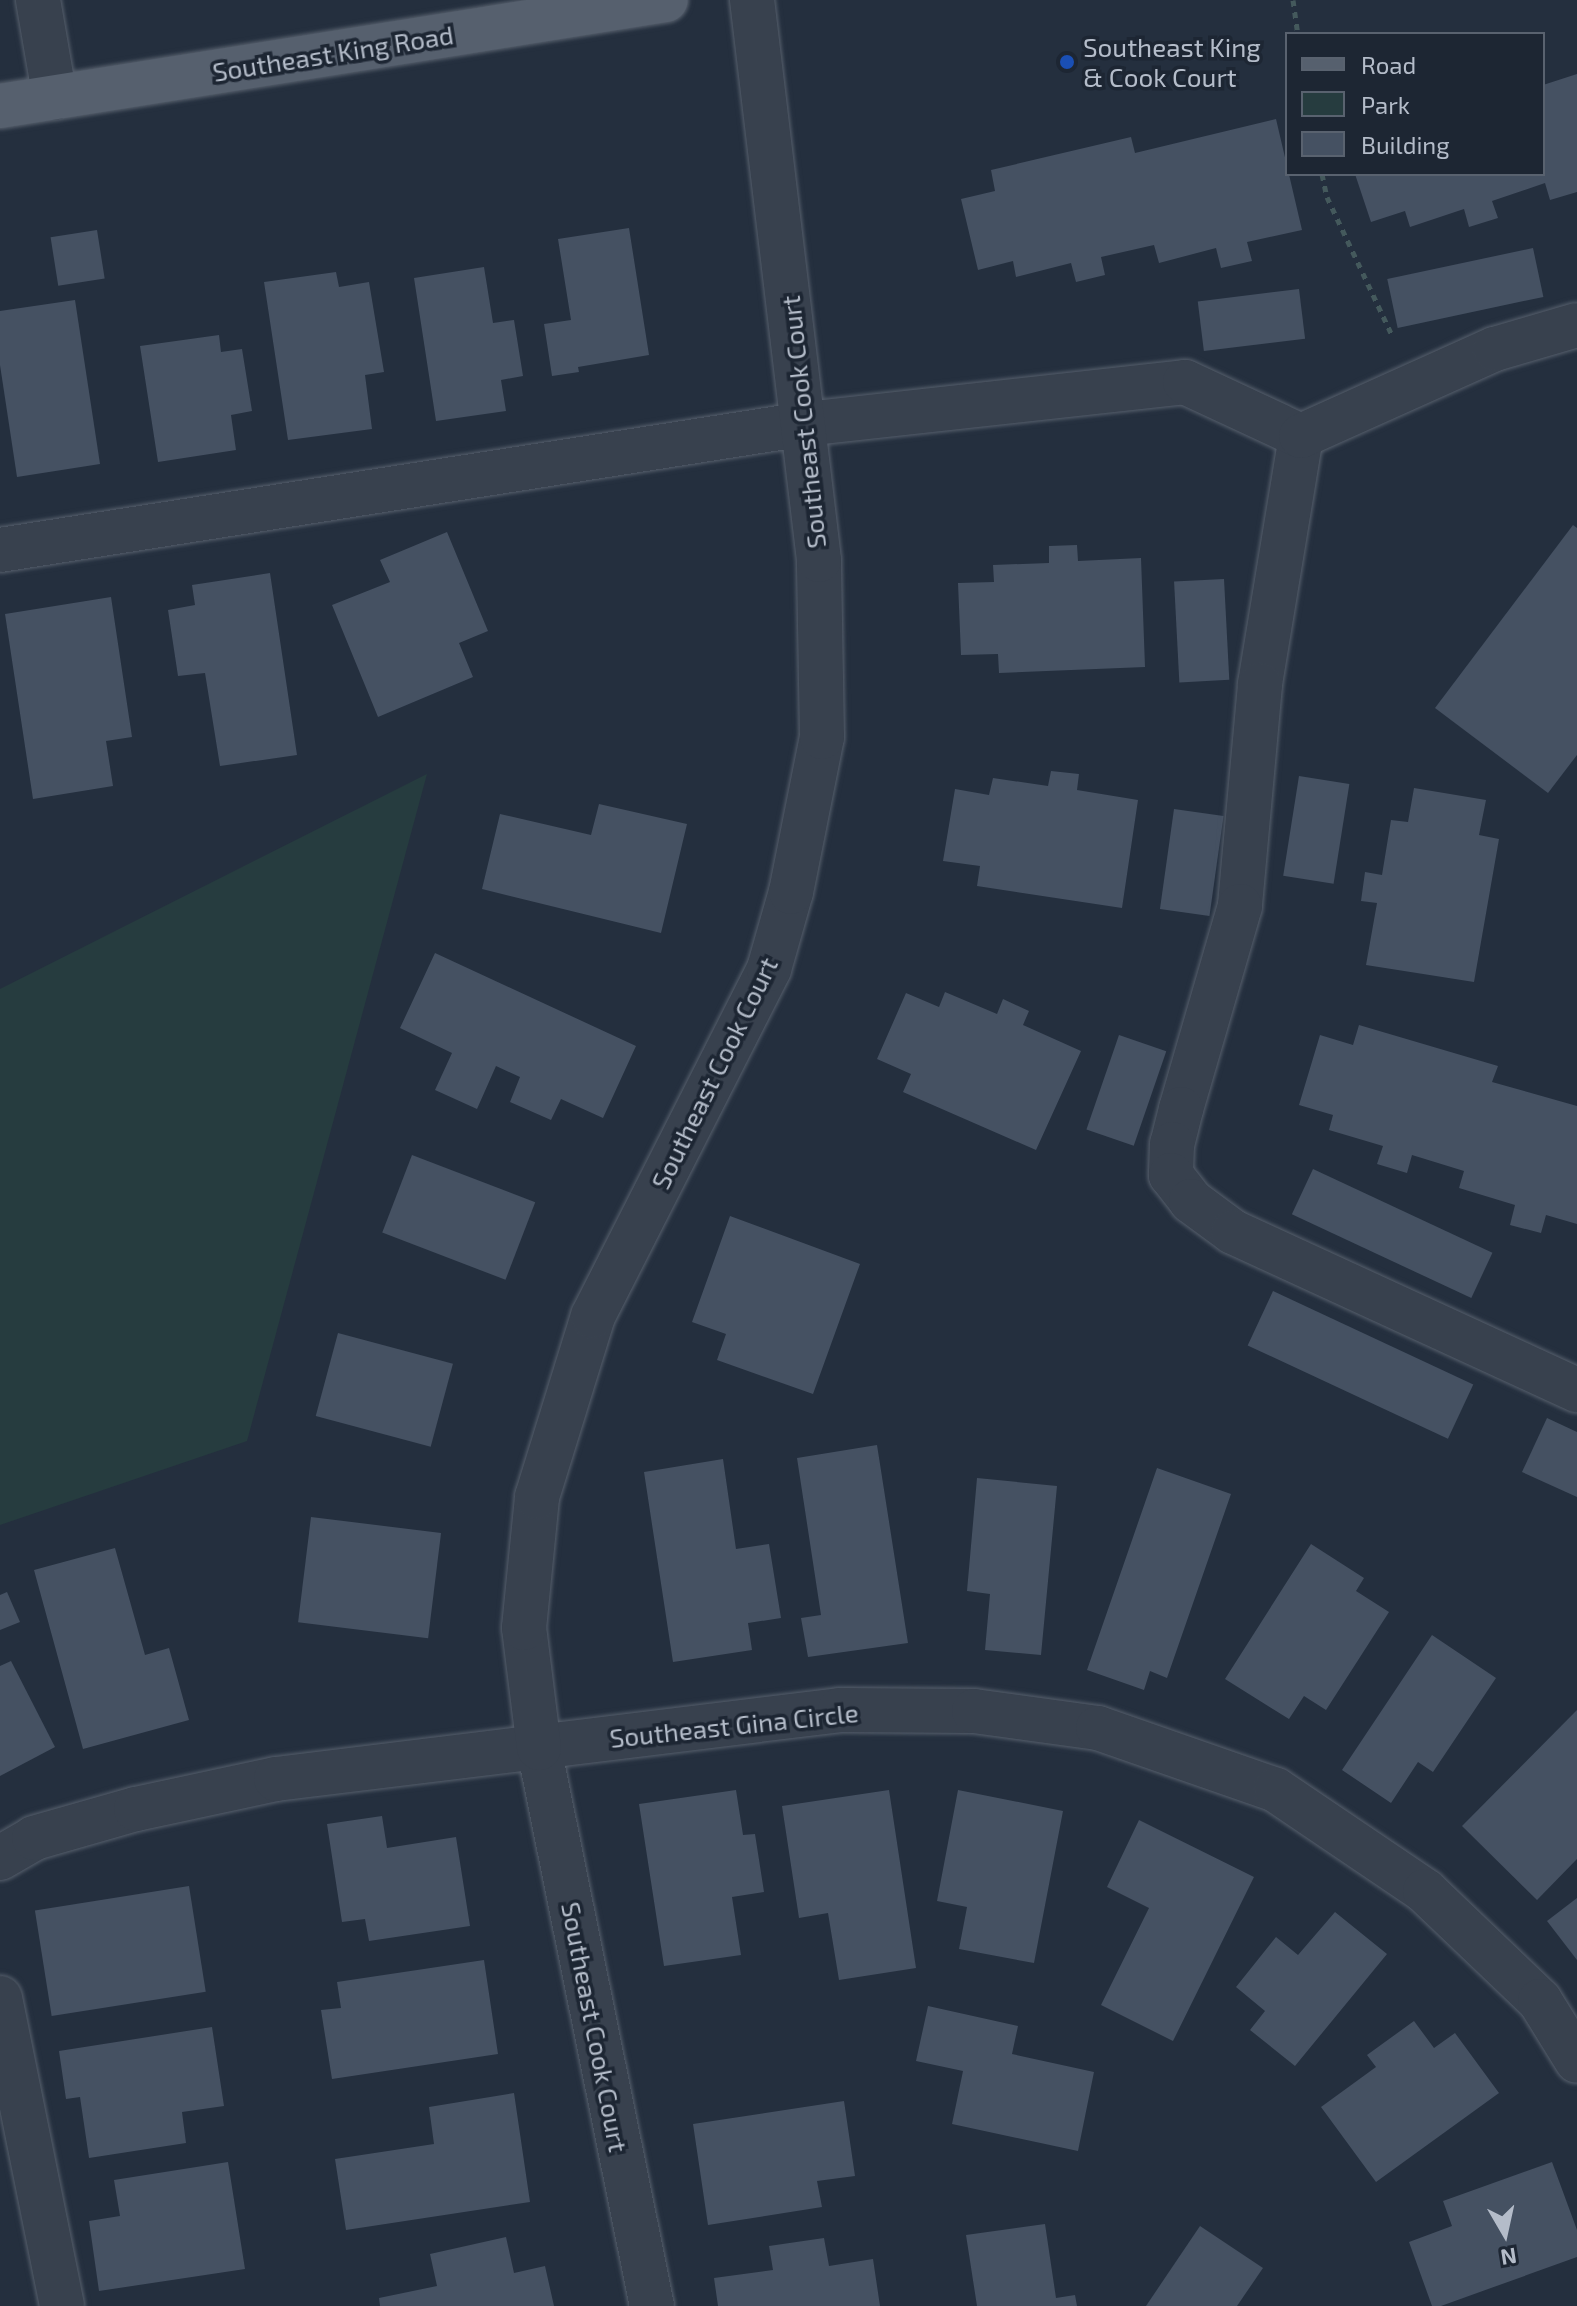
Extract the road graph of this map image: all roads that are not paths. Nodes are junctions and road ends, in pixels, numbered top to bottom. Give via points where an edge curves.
1 (38, 0) edge
2 (666, 0) edge
3 (752, 0) edge
4 (55, 98) junction
5 (0, 106) edge
6 (1577, 325) edge
7 (805, 424) junction
8 (1301, 436) junction
9 (0, 550) edge
10 (1577, 1390) edge
11 (539, 1748) junction
12 (0, 1858) edge
13 (0, 1998) edge
14 (1577, 2061) edge
15 (62, 2306) edge
16 (652, 2306) edge

1 - 4 street
2 - 4 main road, Southeast King Road
3 - 7 street, Southeast Cook Court
4 - 5 main road, Southeast King Road
6 - 8 street via 1495,349
7 - 8 street via 1185,382
7 - 9 street
7 - 11 street, Southeast Cook Court via 819,560 822,737 806,827 769,969 593,1316 537,1497 524,1628
8 - 10 street via 1260,685 1240,906 1172,1144 1171,1175 1191,1201 1233,1232
11 - 12 street via 276,1779 136,1809 34,1838
11 - 14 street, Southeast Gina Circle via 840,1710 974,1711 1098,1728 1276,1790 1425,1891 1540,2001
11 - 16 street, Southeast Cook Court
13 - 15 street

